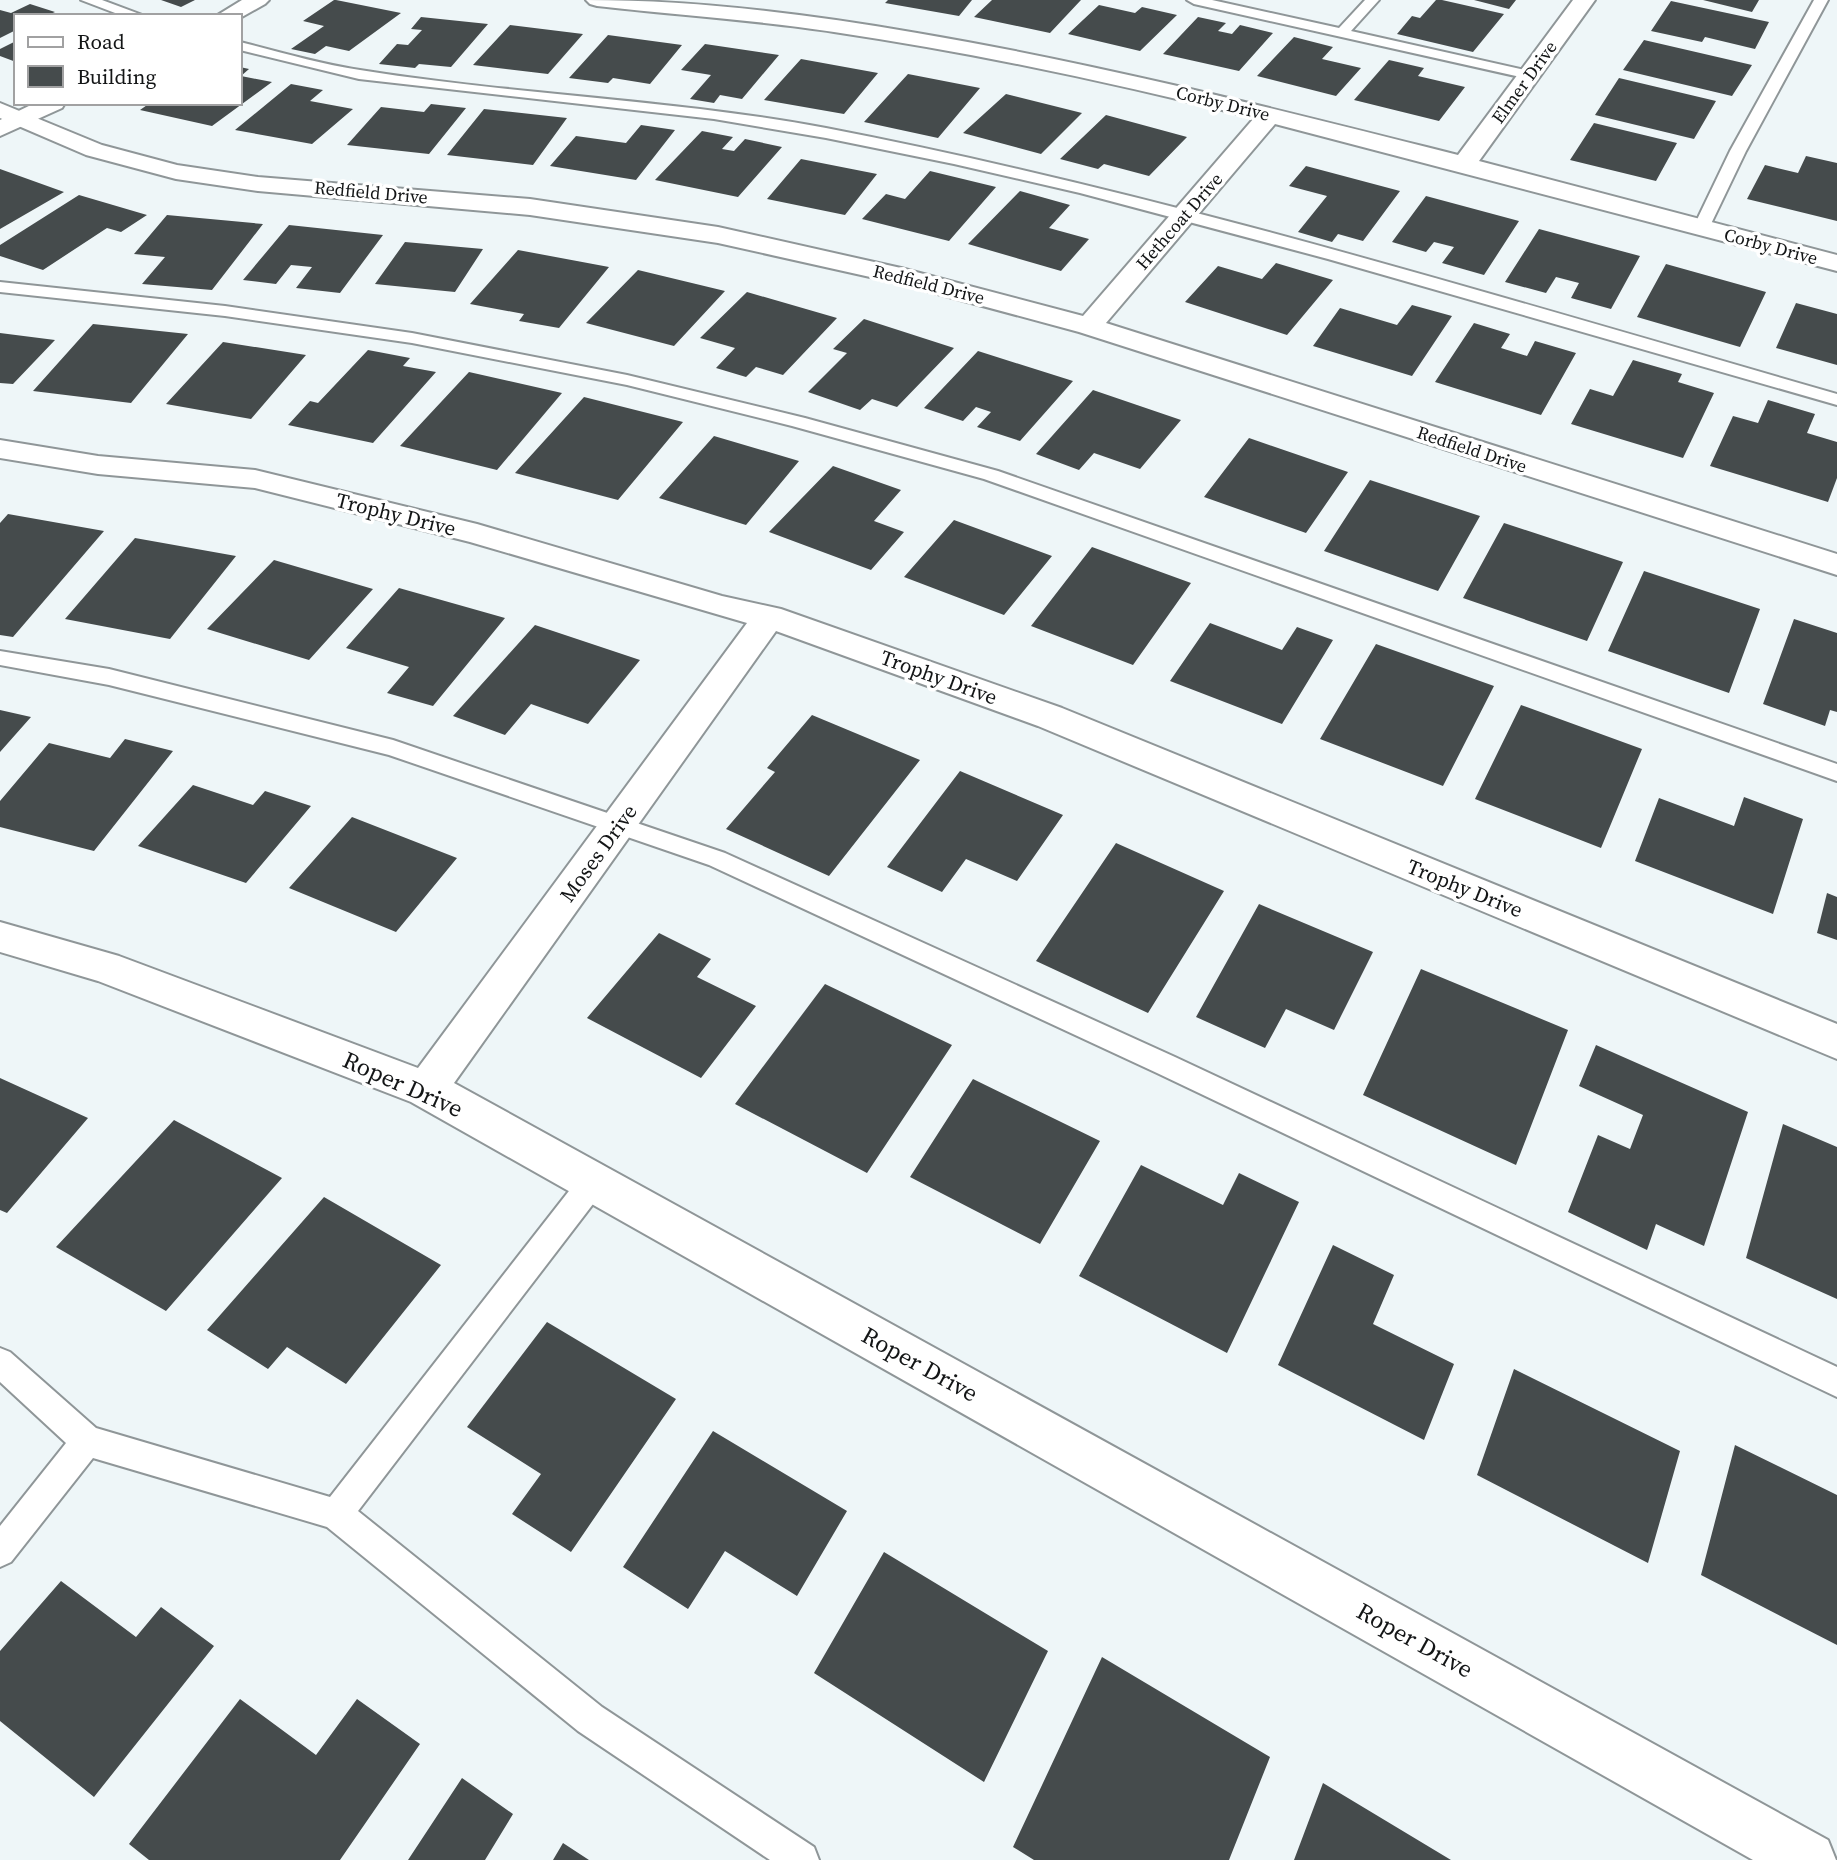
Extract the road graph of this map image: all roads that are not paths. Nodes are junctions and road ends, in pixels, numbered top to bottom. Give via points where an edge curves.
1 (88, 0) edge
2 (258, 0) edge
3 (597, 0) edge
4 (1194, 0) edge
5 (1372, 0) edge
6 (1584, 0) edge
7 (1821, 0) edge
8 (132, 14) edge
9 (231, 14) edge
10 (1343, 32) junction
11 (242, 47) edge
12 (1530, 75) junction
13 (48, 105) edge
14 (1270, 115) junction
15 (7, 120) edge
16 (1464, 164) junction
17 (1185, 214) junction
18 (1701, 228) junction
19 (1837, 263) edge
20 (0, 287) edge
21 (1089, 326) junction
22 (1837, 400) edge
23 (0, 449) edge
24 (1837, 565) edge
25 (769, 617) junction
26 (0, 658) edge
27 (1837, 773) edge
28 (617, 827) junction
29 (0, 937) edge
30 (1837, 1041) edge
31 (426, 1089) junction
32 (593, 1182) junction
33 (0, 1362) edge
34 (1837, 1382) edge
35 (87, 1441) junction
36 (336, 1514) junction
37 (0, 1551) edge
38 (801, 1860) edge
39 (1808, 1860) edge

1 - 8 lane
2 - 9 street
3 - 14 street, Corby Drive via 832,26 959,47
4 - 10 lane
5 - 10 lane
6 - 12 street, Elmer Drive
7 - 18 lane
10 - 12 lane
11 - 17 lane via 374,76 690,111 820,132
12 - 16 street, Elmer Drive
13 - 15 street
14 - 16 street, Corby Drive
14 - 17 street, Hethcoat Drive
15 - 21 street, Redfield Drive via 176,172 258,184 530,207 718,235 901,276
16 - 18 street, Corby Drive
17 - 21 street, Hethcoat Drive
17 - 22 lane
18 - 19 street, Corby Drive
20 - 27 lane via 225,311 412,338 627,380 798,422 991,475
21 - 24 street, Redfield Drive
23 - 25 street, Trophy Drive via 98,465 255,480 477,534
25 - 28 street, Moses Drive
25 - 30 street, Trophy Drive via 1050,717
26 - 28 lane via 109,677 393,748
28 - 31 street, Moses Drive
28 - 34 lane via 729,865 1166,1065
29 - 31 street, Roper Drive via 105,967
31 - 32 street, Roper Drive
32 - 36 lane
32 - 39 street, Roper Drive
33 - 35 lane
35 - 36 lane
35 - 37 lane
36 - 38 lane via 590,1719

